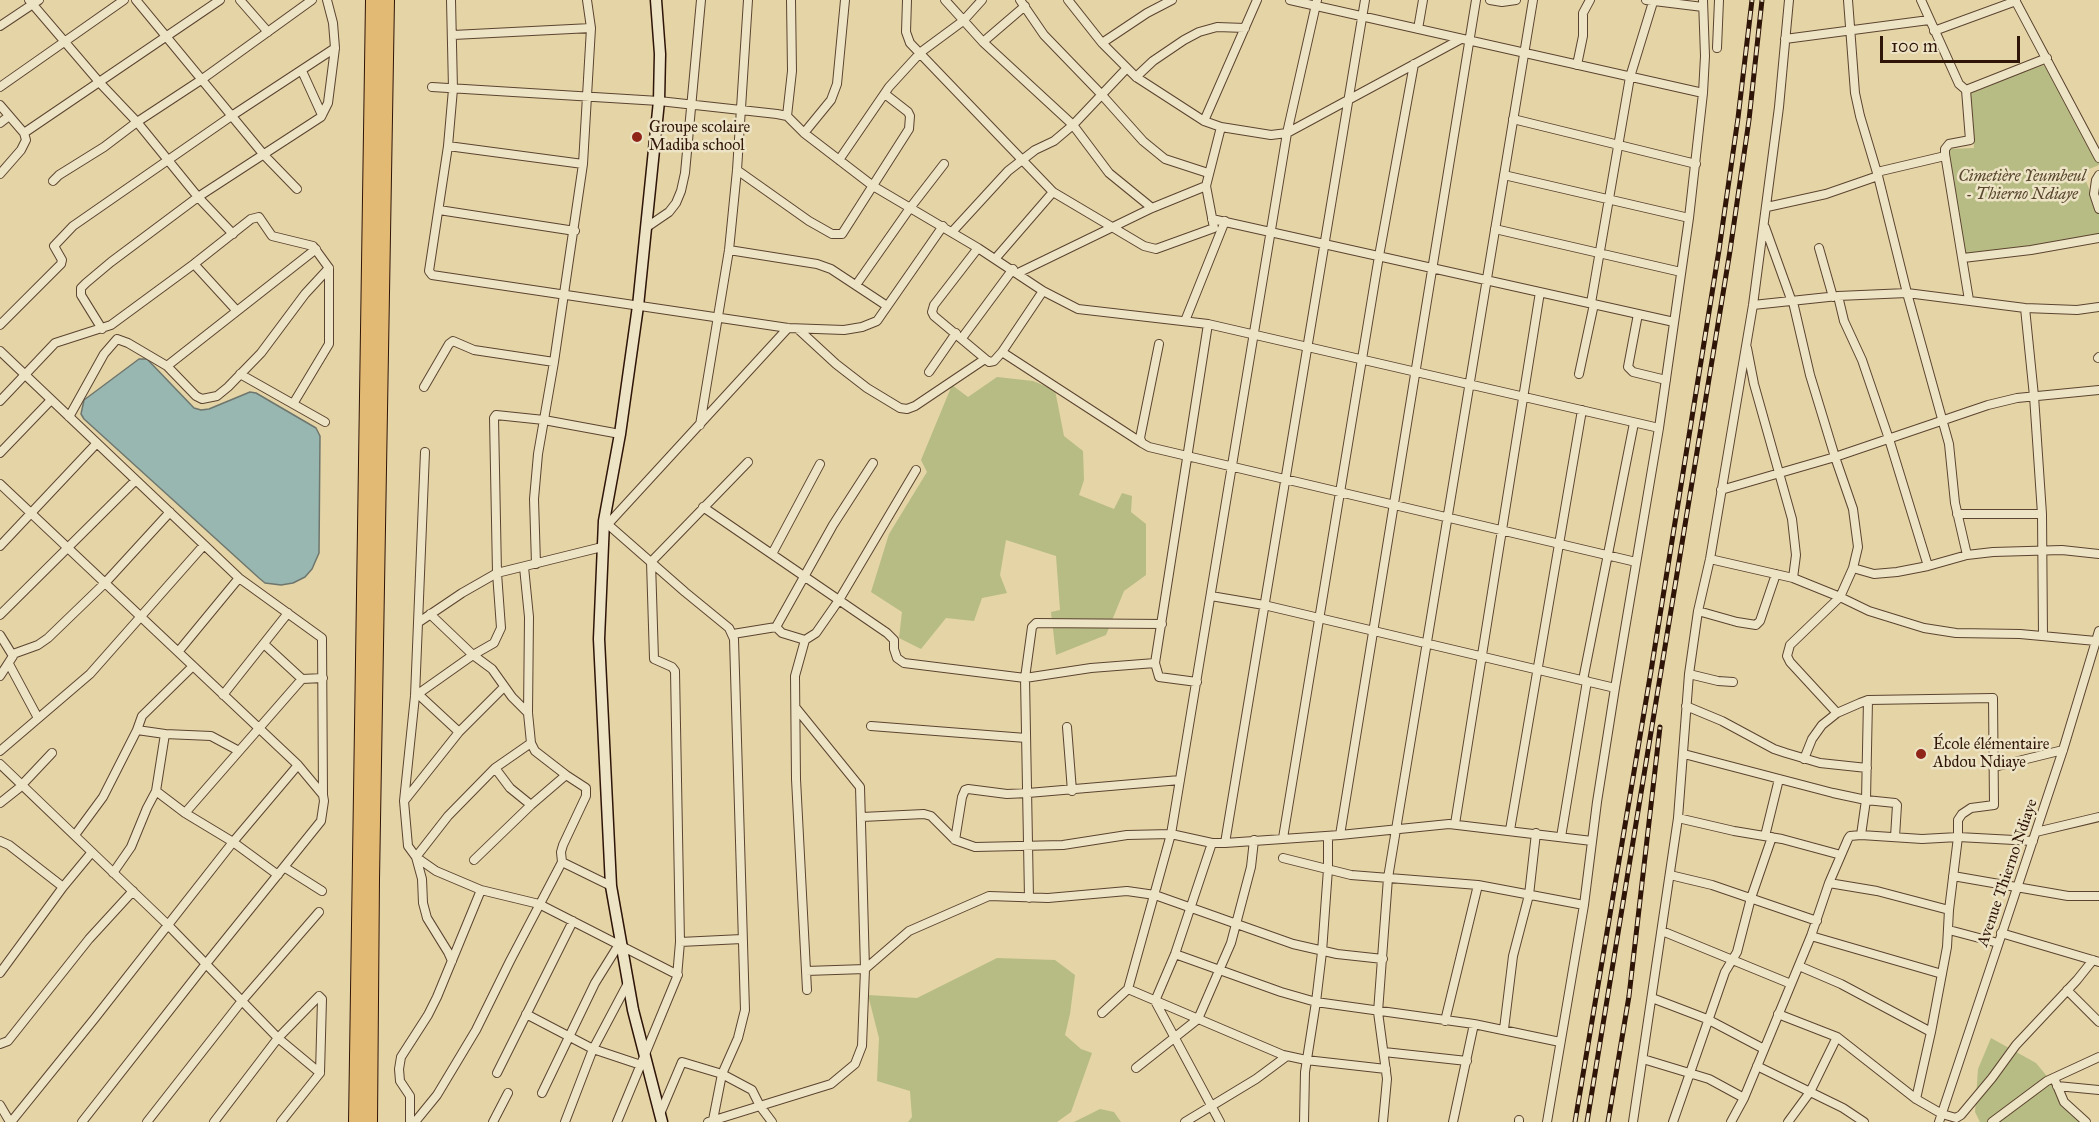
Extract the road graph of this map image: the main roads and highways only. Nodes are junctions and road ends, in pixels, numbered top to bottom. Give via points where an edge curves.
1 (373, 0) edge
2 (387, 0) edge
3 (356, 1122) edge
4 (370, 1122) edge

1 - 3 highway
2 - 4 highway

